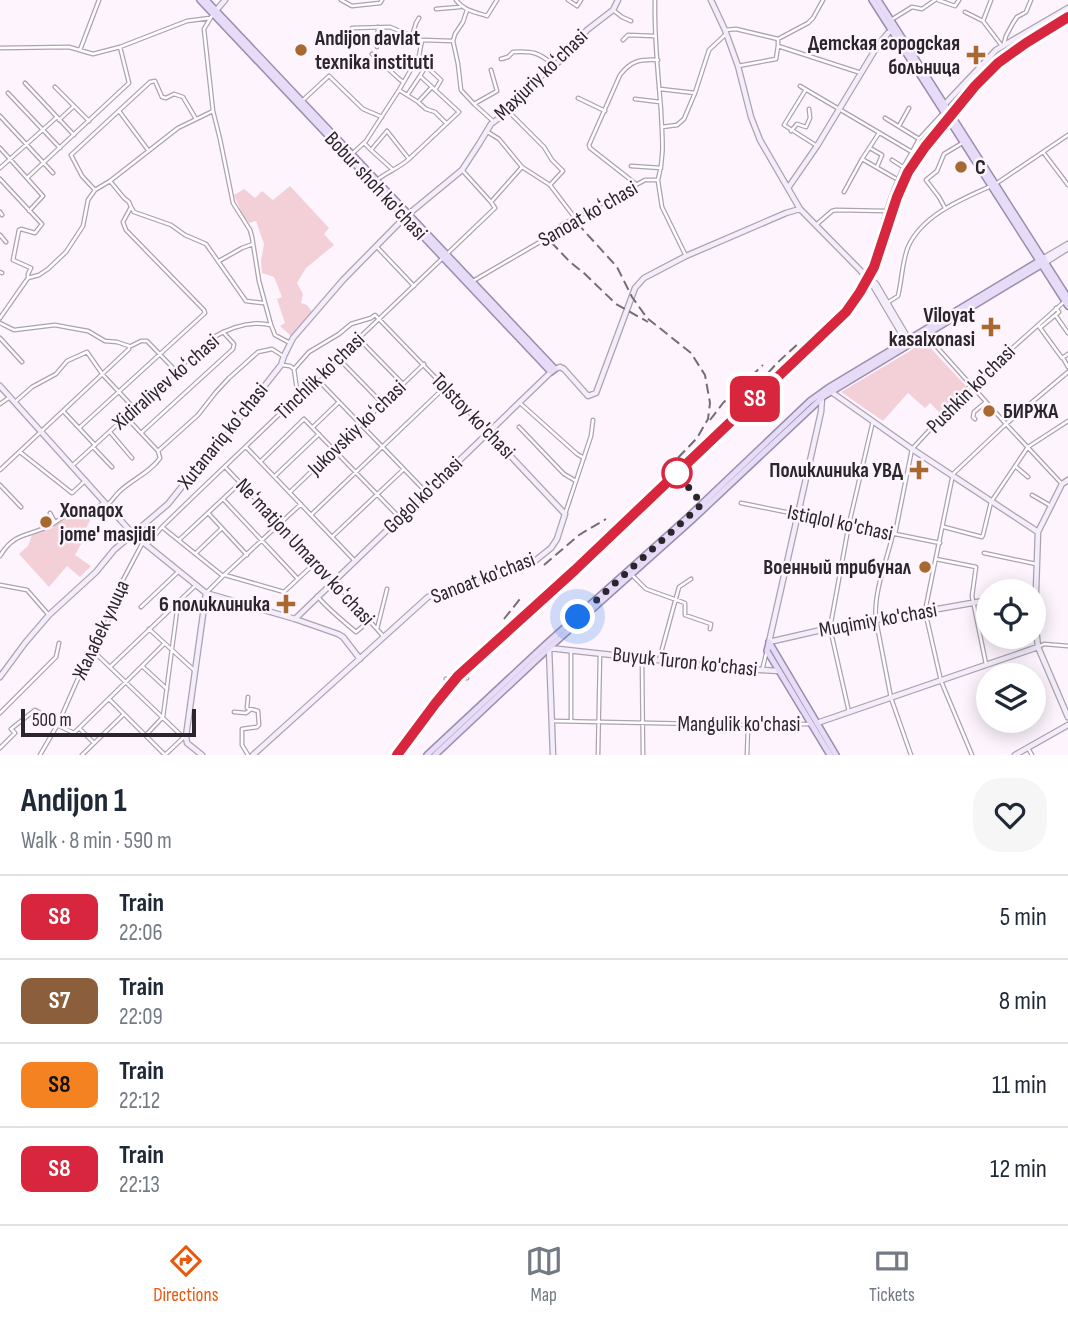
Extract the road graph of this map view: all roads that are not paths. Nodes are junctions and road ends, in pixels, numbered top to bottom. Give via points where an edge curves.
1 (99, 0) edge
2 (200, 0) edge
3 (206, 0) edge
4 (225, 0) edge
5 (341, 0) edge
6 (354, 0) edge
7 (382, 0) edge
8 (456, 0) edge
9 (497, 0) edge
10 (568, 0) edge
11 (581, 0) edge
12 (608, 0) edge
13 (655, 0) edge
14 (823, 0) edge
15 (872, 0) edge
16 (878, 0) edge
17 (937, 0) edge
18 (959, 0) edge
19 (991, 0) edge
20 (1031, 0) edge
21 (713, 1) edge
22 (616, 5) edge
23 (352, 6) junction
24 (461, 6) junction
25 (1068, 8) edge
26 (436, 9) dead end
27 (467, 10) junction
28 (965, 12) dead end
29 (213, 14) junction
30 (419, 18) dead end
31 (631, 20) dead end
32 (891, 20) junction
33 (983, 21) junction
34 (378, 27) junction
35 (894, 29) junction
36 (726, 32) junction
37 (412, 36) junction
38 (654, 36) junction
39 (778, 39) junction
40 (422, 40) junction
41 (623, 40) dead end
42 (453, 41) junction
43 (368, 44) dead end
44 (1003, 45) junction
45 (778, 46) junction
46 (120, 47) junction
47 (377, 47) dead end
48 (0, 48) edge
49 (80, 50) junction
50 (372, 54) dead end
51 (912, 57) junction
52 (417, 58) junction
53 (501, 59) dead end
54 (658, 60) junction
55 (554, 65) junction
56 (426, 66) junction
57 (738, 66) junction
58 (491, 69) dead end
59 (861, 73) junction
60 (420, 76) junction
61 (403, 82) junction
62 (25, 83) dead end
63 (800, 86) dead end
64 (55, 87) dead end
65 (433, 89) junction
66 (660, 89) junction
67 (806, 89) junction
68 (399, 90) junction
69 (8, 93) dead end
70 (695, 93) junction
71 (407, 95) junction
72 (578, 98) dead end
73 (635, 99) dead end
74 (302, 101) junction
75 (418, 102) junction
76 (660, 102) junction
77 (474, 104) junction
78 (945, 104) junction
79 (74, 106) junction
80 (909, 108) dead end
81 (809, 109) dead end
82 (119, 110) junction
83 (839, 110) junction
84 (213, 111) junction
85 (508, 111) junction
86 (605, 111) junction
87 (944, 112) junction
88 (0, 116) edge
89 (382, 117) junction
90 (58, 118) junction
91 (885, 118) dead end
92 (196, 119) junction
93 (89, 121) junction
94 (493, 121) junction
95 (378, 123) junction
96 (447, 124) junction
97 (899, 126) junction
98 (662, 127) junction
99 (43, 130) junction
100 (387, 131) junction
101 (486, 131) junction
102 (791, 131) junction
103 (879, 134) junction
104 (74, 135) junction
105 (1068, 135) edge
106 (919, 139) junction
107 (964, 142) junction
108 (364, 143) junction
109 (27, 144) junction
110 (817, 146) junction
111 (0, 148) edge
112 (60, 148) junction
113 (870, 148) junction
114 (371, 150) junction
115 (149, 151) junction
116 (912, 152) junction
117 (1042, 152) junction
118 (352, 154) junction
119 (10, 159) junction
120 (409, 159) junction
121 (862, 159) junction
122 (892, 160) dead end
123 (43, 163) junction
124 (631, 166) dead end
125 (522, 167) junction
126 (877, 167) junction
127 (903, 167) junction
128 (0, 168) edge
129 (661, 168) junction
130 (393, 169) junction
131 (461, 170) junction
132 (54, 173) dead end
133 (27, 178) junction
134 (0, 179) edge
135 (897, 179) junction
136 (377, 180) junction
137 (658, 180) junction
138 (110, 181) junction
139 (994, 184) junction
140 (1068, 184) edge
141 (550, 185) junction
142 (637, 185) junction
143 (789, 188) junction
144 (95, 190) junction
145 (844, 192) dead end
146 (491, 202) junction
147 (131, 207) junction
148 (945, 208) junction
149 (800, 209) junction
150 (29, 211) junction
151 (887, 211) junction
152 (407, 215) junction
153 (575, 218) junction
154 (816, 225) junction
155 (0, 235) edge
156 (6, 242) dead end
157 (253, 244) junction
158 (376, 246) junction
159 (1067, 247) edge
160 (445, 256) junction
161 (686, 256) junction
162 (219, 261) junction
163 (1043, 261) junction
164 (869, 273) dead end
165 (28, 278) junction
166 (472, 281) junction
167 (414, 286) junction
168 (1067, 301) edge
169 (264, 303) junction
170 (885, 303) junction
171 (1056, 308) junction
172 (1056, 315) junction
173 (380, 318) junction
174 (0, 320) edge
175 (271, 325) junction
176 (1039, 326) junction
177 (223, 331) junction
178 (1068, 333) edge
179 (926, 335) junction
180 (0, 338) edge
181 (359, 339) junction
182 (524, 339) junction
183 (908, 342) junction
184 (290, 343) junction
185 (129, 346) junction
186 (1068, 354) edge
187 (160, 355) junction
188 (284, 356) junction
189 (338, 358) junction
190 (1062, 358) junction
191 (22, 362) dead end
192 (424, 364) junction
193 (281, 365) junction
194 (294, 369) junction
195 (553, 370) junction
196 (1068, 370) edge
197 (176, 372) junction
198 (103, 375) junction
199 (317, 379) junction
200 (403, 384) junction
201 (971, 385) junction
202 (0, 386) edge
203 (445, 387) junction
204 (829, 390) junction
205 (119, 392) junction
206 (596, 393) junction
207 (820, 396) junction
208 (10, 397) junction
209 (298, 397) junction
210 (595, 401) dead end
211 (15, 402) junction
212 (339, 402) junction
213 (986, 402) junction
214 (382, 403) junction
215 (520, 403) junction
216 (0, 404) edge
217 (135, 409) junction
218 (64, 412) junction
219 (126, 417) junction
220 (975, 419) dead end
221 (593, 420) dead end
222 (873, 421) junction
223 (1068, 421) edge
224 (360, 424) junction
225 (1006, 425) junction
226 (313, 427) junction
227 (519, 427) dead end
228 (79, 428) junction
229 (42, 431) junction
230 (110, 432) junction
231 (488, 432) junction
232 (141, 433) junction
233 (319, 434) junction
234 (94, 446) junction
235 (246, 447) junction
236 (382, 447) junction
237 (1028, 447) junction
238 (334, 449) junction
239 (912, 449) junction
240 (158, 451) junction
241 (19, 452) junction
242 (132, 457) dead end
243 (584, 458) junction
244 (260, 462) junction
245 (72, 465) junction
246 (1015, 466) junction
247 (112, 467) dead end
248 (225, 467) junction
249 (404, 469) junction
250 (0, 470) edge
251 (355, 472) junction
252 (953, 474) junction
253 (274, 476) junction
254 (1028, 477) dead end
255 (86, 480) junction
256 (1068, 480) edge
257 (576, 481) junction
258 (240, 483) junction
259 (1062, 484) junction
260 (0, 485) edge
261 (290, 492) junction
262 (426, 492) junction
263 (376, 495) junction
264 (1032, 495) dead end
265 (223, 499) junction
266 (991, 502) junction
267 (106, 503) junction
268 (741, 503) dead end
269 (302, 504) junction
270 (1051, 506) junction
271 (21, 507) dead end
272 (50, 513) dead end
273 (208, 513) junction
274 (312, 514) junction
275 (565, 514) junction
276 (798, 514) junction
277 (400, 518) junction
278 (690, 519) junction
279 (56, 523) junction
280 (279, 524) junction
281 (849, 524) junction
282 (162, 527) junction
283 (943, 527) junction
284 (222, 528) junction
285 (1038, 532) junction
286 (133, 534) junction
287 (894, 534) junction
288 (333, 536) junction
289 (179, 540) junction
290 (262, 540) junction
291 (145, 543) junction
292 (940, 543) junction
293 (196, 553) junction
294 (984, 553) dead end
295 (247, 555) junction
296 (0, 556) edge
297 (936, 559) junction
298 (355, 561) junction
299 (316, 562) junction
300 (1037, 564) junction
301 (179, 570) junction
302 (224, 575) junction
303 (632, 575) junction
304 (298, 579) junction
305 (691, 579) dead end
306 (1035, 579) edge
307 (333, 580) junction
308 (0, 585) edge
309 (196, 585) junction
310 (387, 589) dead end
311 (206, 593) junction
312 (317, 596) junction
313 (677, 600) junction
314 (976, 602) edge
315 (178, 603) junction
316 (973, 603) junction
317 (141, 607) dead end
318 (925, 611) junction
319 (49, 615) junction
320 (295, 619) junction
321 (876, 620) junction
322 (370, 621) junction
323 (830, 628) junction
324 (149, 629) junction
325 (377, 629) junction
326 (710, 629) dead end
327 (384, 637) junction
328 (769, 642) junction
329 (59, 643) dead end
330 (164, 644) junction
331 (1046, 644) edge
332 (548, 646) junction
333 (1068, 646) edge
334 (91, 649) junction
335 (1032, 649) edge
336 (1039, 649) edge
337 (571, 650) junction
338 (172, 651) junction
339 (767, 651) junction
340 (600, 653) junction
341 (642, 658) junction
342 (360, 659) junction
343 (659, 660) junction
344 (986, 663) edge
345 (989, 663) edge
346 (142, 666) junction
347 (110, 667) junction
348 (976, 668) edge
349 (195, 671) junction
350 (762, 671) junction
351 (779, 671) junction
352 (0, 677) edge
353 (467, 678) dead end
354 (446, 679) dead end
355 (941, 681) junction
356 (125, 682) junction
357 (167, 689) junction
358 (248, 697) dead end
359 (891, 698) junction
360 (109, 699) junction
361 (250, 710) junction
362 (234, 712) dead end
363 (849, 712) junction
364 (0, 713) edge
365 (124, 714) junction
366 (163, 717) junction
367 (1068, 717) edge
368 (552, 721) junction
369 (571, 722) junction
370 (599, 722) junction
371 (57, 724) junction
372 (643, 724) junction
373 (814, 724) junction
374 (748, 725) junction
375 (1068, 725) edge
376 (79, 728) junction
377 (146, 735) junction
378 (185, 739) junction
379 (94, 744) junction
380 (0, 748) edge
381 (1028, 748) junction
382 (40, 755) edge
383 (82, 755) edge
384 (165, 755) edge
385 (202, 755) edge
386 (248, 755) edge
387 (253, 755) edge
388 (427, 755) edge
389 (435, 755) edge
390 (553, 755) edge
391 (598, 755) edge
392 (643, 755) edge
393 (747, 755) edge
394 (830, 755) edge
395 (836, 755) edge
396 (911, 755) edge
397 (972, 755) edge
398 (1015, 755) edge
399 (1032, 755) edge

1 - 49 street
2 - 29 main road, Bobur shoh ko'chasi
3 - 29 main road, Bobur shoh ko'chasi
4 - 29 street
5 - 23 street
6 - 23 street
7 - 23 street
8 - 24 street
9 - 27 street via 487,16
10 - 11 street via 577,6
12 - 22 street
13 - 38 street, Sanoat koʻchasi
14 - 39 street via 808,23
15 - 35 main road
16 - 32 main road
17 - 18 street via 955,6
17 - 32 street via 922,9 912,7
19 - 33 street
20 - 44 street
21 - 36 street
22 - 31 street via 622,17
22 - 55 street, Maxjuriy koʻchasi
24 - 26 street
24 - 27 street
25 - 44 street
27 - 42 street
28 - 33 street
29 - 46 street
29 - 74 main road, Bobur shoh ko'chasi
29 - 84 street via 204,29
29 - 152 main road, Bobur shoh ko'chasi
30 - 37 street
32 - 35 main road
33 - 44 street
34 - 37 street
34 - 43 street via 352,29 350,40
34 - 47 street
35 - 51 main road
35 - 59 street
36 - 39 street via 736,29
36 - 57 street
36 - 70 street via 709,50
37 - 40 street
38 - 41 street via 628,34
38 - 54 street, Sanoat koʻchasi
39 - 45 street
40 - 42 street
40 - 52 street
42 - 77 street via 461,90
44 - 78 street
45 - 57 street via 776,60
45 - 59 street
46 - 49 street via 93,54
46 - 93 street via 129,83
48 - 49 street
50 - 61 street
51 - 78 main road
51 - 87 main road
52 - 56 street
52 - 61 street
53 - 55 street via 513,52 531,51
54 - 66 street, Sanoat koʻchasi
54 - 86 street via 628,66
55 - 85 street, Maxjuriy koʻchasi
56 - 60 street
56 - 65 street via 441,80
57 - 143 street via 757,134
58 - 77 street via 497,91
59 - 83 street
60 - 65 street
60 - 71 street
61 - 68 street
62 - 90 street
63 - 67 street
64 - 79 street
65 - 75 street
65 - 96 street via 459,113
66 - 70 street
66 - 76 street, Sanoat koʻchasi
67 - 83 street
67 - 102 street via 783,125
68 - 71 street
68 - 89 street
69 - 99 street
70 - 98 street via 684,119
71 - 75 street
72 - 86 street
73 - 76 street
74 - 89 street via 329,76 363,109
74 - 118 main road, Bobur shoh ko'chasi
75 - 96 street
76 - 98 street, Sanoat koʻchasi
77 - 94 street
78 - 139 main road
79 - 90 street
79 - 93 street
80 - 97 street
81 - 102 street via 806,127 797,124
82 - 92 street via 153,80 162,97 183,97
82 - 115 street
82 - 144 street via 71,155
83 - 103 street
83 - 110 street
84 - 92 street
84 - 157 street via 233,203
85 - 94 street, Maxjuriy koʻchasi
85 - 141 street via 563,171
86 - 142 street via 589,147
87 - 106 street
87 - 107 main road
88 - 109 street
89 - 95 street
90 - 99 street
90 - 104 street
91 - 97 street
92 - 115 street
93 - 104 street
94 - 101 street, Maxjuriy koʻchasi
95 - 100 street
95 - 108 street
96 - 120 street
97 - 106 street
98 - 129 street, Sanoat koʻchasi
99 - 109 street
99 - 112 street
100 - 114 street
100 - 120 street
101 - 125 street via 499,139
101 - 131 street, Maxjuriy koʻchasi
102 - 110 street
103 - 113 street
103 - 116 street
104 - 112 street
105 - 117 street
106 - 116 street
107 - 139 main road
107 - 148 street via 944,154 937,171 926,180
108 - 114 street
108 - 118 street
109 - 119 street
109 - 123 street
110 - 143 street
111 - 119 street
112 - 123 street
113 - 121 street
113 - 126 street via 882,155
114 - 130 street
115 - 138 street
116 - 127 street
117 - 139 street
117 - 140 street
118 - 136 main road, Bobur shoh ko'chasi
119 - 128 street
119 - 133 street
120 - 130 street
121 - 126 street
121 - 145 street
122 - 127 street
123 - 132 street
123 - 133 street
124 - 129 street
125 - 141 street
125 - 146 street
126 - 135 street
127 - 135 street
129 - 137 street, Sanoat koʻchasi
130 - 136 street
131 - 146 street
131 - 152 street, Maxjuriy koʻchasi
133 - 150 street via 43,196
134 - 150 street
135 - 151 street
136 - 152 main road, Bobur shoh ko'chasi
137 - 142 street, Sanoat koʻchasi
137 - 161 street via 662,207
138 - 144 street
138 - 147 street
139 - 148 street
139 - 163 main road
141 - 153 street
142 - 153 street, Sanoat koʻchasi
143 - 149 street
144 - 165 street via 81,230 65,252 48,269
146 - 160 street, Tinchlik ko'chasi via 495,208
147 - 162 street via 206,244
147 - 187 street via 124,222 126,230 205,312
148 - 170 street via 909,244 898,296
149 - 154 street
149 - 161 street
150 - 165 street via 42,224 35,233 19,229 13,259 31,268
151 - 154 street via 836,210
151 - 164 street
152 - 158 street, Maxjuriy koʻchasi
152 - 160 main road, Bobur shoh ko'chasi
153 - 166 street, Sanoat koʻchasi
154 - 170 street
155 - 156 street
157 - 162 street
157 - 169 street
158 - 167 street
158 - 184 street, Xutanariq koʻchasi
159 - 163 street
160 - 166 main road, Bobur shoh ko'chasi
160 - 167 street, Tinchlik ko'chasi
160 - 182 main road, Bobur shoh ko'chasi
161 - 206 street via 644,278 635,288
162 - 169 street via 247,302
163 - 168 main road
163 - 179 main road
163 - 183 main road
165 - 174 street
166 - 182 main road, Bobur shoh ko'chasi
167 - 173 street, Tinchlik ko'chasi
168 - 171 street, Pushkin ko'chasi
169 - 175 street
170 - 183 street
171 - 172 street
171 - 176 street, Pushkin ko'chasi
172 - 176 street
172 - 178 street
173 - 181 street, Tinchlik ko'chasi
173 - 192 street, Tolstoy ko'chasi
173 - 194 street via 375,315 351,324 309,352
174 - 185 street via 14,330 71,328
175 - 177 street, Xidiraliyev koʻchasi via 254,323
175 - 184 street via 275,335
176 - 190 street
176 - 201 street, Pushkin ko'chasi
177 - 197 street, Xidiraliyev koʻchasi
177 - 232 street via 233,349
179 - 183 main road
179 - 201 street
180 - 191 street
181 - 189 street, Tinchlik ko'chasi
181 - 200 street
182 - 195 main road, Bobur shoh ko'chasi
183 - 204 main road
184 - 188 street, Xutanariq koʻchasi
185 - 187 street via 146,341
185 - 198 street
186 - 190 street
187 - 197 street
187 - 205 street
188 - 193 street, Xutanariq koʻchasi
188 - 240 street via 272,349 258,352
189 - 199 street, Tinchlik ko'chasi
189 - 214 street
190 - 196 street
192 - 200 street, Jukovskiy koʻchasi
192 - 203 street, Tolstoy ko'chasi
193 - 194 street
193 - 286 street, Xutanariq koʻchasi via 215,453
194 - 209 street
195 - 206 street via 564,369 589,396
195 - 215 street, Gogol ko'chasi
196 - 225 street
197 - 217 street, Xidiraliyev koʻchasi
198 - 205 street
198 - 211 street via 89,353 80,354
198 - 218 street
199 - 209 street, Tinchlik ko'chasi
199 - 212 street
200 - 214 street, Jukovskiy koʻchasi
201 - 213 street
201 - 239 street, Pushkin ko'chasi
202 - 208 street
203 - 231 street, Tolstoy ko'chasi
203 - 236 street
204 - 207 main road
204 - 222 street
205 - 217 street
205 - 228 street
206 - 210 street
207 - 276 street via 821,412
207 - 278 main road
208 - 211 street
208 - 216 street
209 - 235 street, Tinchlik ko'chasi
211 - 229 street
212 - 224 street
212 - 226 street
213 - 220 street via 974,412
213 - 225 street
214 - 224 street, Jukovskiy koʻchasi
215 - 231 street, Gogol ko'chasi
215 - 243 street
217 - 219 street, Xidiraliyev koʻchasi
218 - 228 street
218 - 229 street
219 - 230 street, Xidiraliyev koʻchasi
219 - 232 street
221 - 243 street, Sanoat ko'chasi
222 - 239 street
222 - 281 street
223 - 237 street
224 - 236 street
224 - 238 street, Jukovskiy koʻchasi
225 - 237 street
225 - 252 street
226 - 233 street
226 - 244 street via 304,419
227 - 257 street
228 - 234 street
229 - 241 street
229 - 245 street
230 - 234 street, Xidiraliyev koʻchasi
230 - 242 street
231 - 262 street, Gogol ko'chasi
231 - 275 street, Tolstoy ko'chasi
232 - 240 street
233 - 238 street
233 - 253 street
234 - 245 street, Xidiraliyev koʻchasi
234 - 247 street
235 - 244 street
235 - 248 street, Tinchlik ko'chasi
236 - 249 street
236 - 251 street
237 - 246 street
237 - 259 street
238 - 251 street
238 - 261 street, Jukovskiy koʻchasi
239 - 252 street
239 - 287 street, Pushkin ko'chasi
240 - 267 street via 156,464
241 - 250 street
241 - 255 street via 72,493
243 - 257 street, Sanoat ko'chasi
244 - 253 street
245 - 255 street
246 - 254 street
246 - 266 street
248 - 258 street, Neʻmatjon Umarov koʻchasi
248 - 282 street, Tinchlik ko'chasi
249 - 262 street
249 - 263 street
251 - 263 street
251 - 274 street
252 - 266 street
252 - 283 street
253 - 261 street
255 - 267 street
256 - 259 street
257 - 275 street, Sanoat ko'chasi
258 - 265 street
258 - 280 street, Neʻmatjon Umarov koʻchasi
259 - 270 street
260 - 271 street
261 - 269 street
262 - 277 street, Gogol ko'chasi
263 - 277 street
263 - 288 street
264 - 270 street
265 - 273 street
265 - 290 street
266 - 283 street via 982,537
266 - 285 street
267 - 279 street via 90,512 66,514
267 - 286 street
268 - 276 street, Istiqlol ko'chasi
269 - 274 street
269 - 280 street
270 - 285 street
272 - 279 street
273 - 284 street
273 - 289 street
274 - 288 street
275 - 327 street, Sanoat ko'chasi via 551,548 531,564 428,597
276 - 281 street, Istiqlol ko'chasi
276 - 328 street
277 - 298 street, Gogol ko'chasi
278 - 303 main road
278 - 332 main road
279 - 296 street via 18,537
280 - 290 street
280 - 299 street, Neʻmatjon Umarov koʻchasi
281 - 287 street, Istiqlol ko'chasi
281 - 323 street
282 - 289 street
282 - 291 street, Tinchlik ko'chasi
283 - 292 street
284 - 293 street
284 - 295 street
285 - 300 street
286 - 291 street
286 - 319 street, Xutanariq koʻchasi
287 - 292 street, Istiqlol ko'chasi
287 - 321 street, Pushkin ko'chasi
288 - 298 street
289 - 293 street
290 - 295 street
290 - 304 street
291 - 301 street
291 - 334 street, Жалабек улица
292 - 297 street
293 - 302 street
294 - 300 street
295 - 302 street
297 - 316 street via 976,567
297 - 318 street
298 - 307 street, Gogol ko'chasi
299 - 304 street
299 - 307 street, Neʻmatjon Umarov koʻchasi
300 - 306 street
301 - 309 street
301 - 317 street
302 - 304 street via 284,592
302 - 311 street
303 - 313 street via 646,589
303 - 332 main road
305 - 313 street via 680,585
307 - 312 street, Gogol ko'chasi
307 - 322 street, Neʻmatjon Umarov koʻchasi
308 - 319 street via 27,590
309 - 311 street
309 - 315 street
310 - 325 street
311 - 320 street
311 - 349 street
312 - 320 street, Gogol ko'chasi
312 - 322 street via 356,632
313 - 326 street via 685,603 685,615 711,624
313 - 343 street
314 - 316 street, Muqimiy ko'chasi
315 - 324 street
315 - 338 street
316 - 318 street, Muqimiy ko'chasi
316 - 344 street
318 - 321 street, Muqimiy ko'chasi
318 - 355 street
319 - 352 street, Xutanariq koʻchasi
320 - 342 street via 343,637
321 - 323 street, Muqimiy ko'chasi
321 - 359 street, Pushkin ko'chasi
322 - 325 street, Neʻmatjon Umarov koʻchasi
323 - 328 street, Muqimiy ko'chasi
323 - 363 street
324 - 330 street
324 - 347 street
325 - 327 street, Neʻmatjon Umarov koʻchasi
327 - 342 street, Sanoat ko'chasi
328 - 339 main road
328 - 373 main road
329 - 364 street via 56,657
330 - 338 street
330 - 346 street
331 - 333 street
332 - 337 street, Buyuk Turon ko'chasi
332 - 368 street
332 - 388 main road
332 - 389 main road
334 - 347 street
334 - 371 street, Жалабек улица
335 - 345 street, Mangulik ko'chasi
336 - 367 street
337 - 340 street, Buyuk Turon ko'chasi
337 - 369 street
338 - 349 street
338 - 357 street
339 - 350 street
339 - 351 main road
340 - 341 street, Buyuk Turon ko'chasi
340 - 370 street
341 - 343 street, Buyuk Turon ko'chasi
341 - 372 street
342 - 387 street, Sanoat ko'chasi
343 - 350 street, Buyuk Turon ko'chasi
346 - 356 street
346 - 357 street
347 - 356 street
348 - 355 street, Mangulik ko'chasi
349 - 378 street
350 - 351 street, Buyuk Turon ko'chasi
351 - 373 main road
353 - 354 street via 453,684
355 - 359 street, Mangulik ko'chasi
355 - 397 street
356 - 360 street
356 - 366 street
357 - 366 street
358 - 361 street
359 - 363 street, Mangulik ko'chasi
359 - 396 street, Pushkin ko'chasi
360 - 365 street
360 - 376 street
361 - 362 street
361 - 386 street via 258,711 259,725 242,729 242,745
363 - 373 street, Mangulik ko'chasi
365 - 377 street
365 - 379 street
366 - 377 street
366 - 378 street
368 - 369 street, Mangulik ko'chasi
368 - 390 street
369 - 370 street, Mangulik ko'chasi
370 - 372 street, Mangulik ko'chasi
370 - 391 street
371 - 376 street via 74,733
371 - 380 street via 35,710 11,729 15,733
371 - 382 street, Жалабек улица
372 - 374 street, Mangulik ko'chasi
372 - 392 street
373 - 374 street, Mangulik ko'chasi
373 - 394 main road
373 - 395 main road
374 - 393 street
375 - 381 street
376 - 379 street
377 - 384 street
378 - 384 street
378 - 385 street
379 - 383 street
381 - 398 street
381 - 399 street

